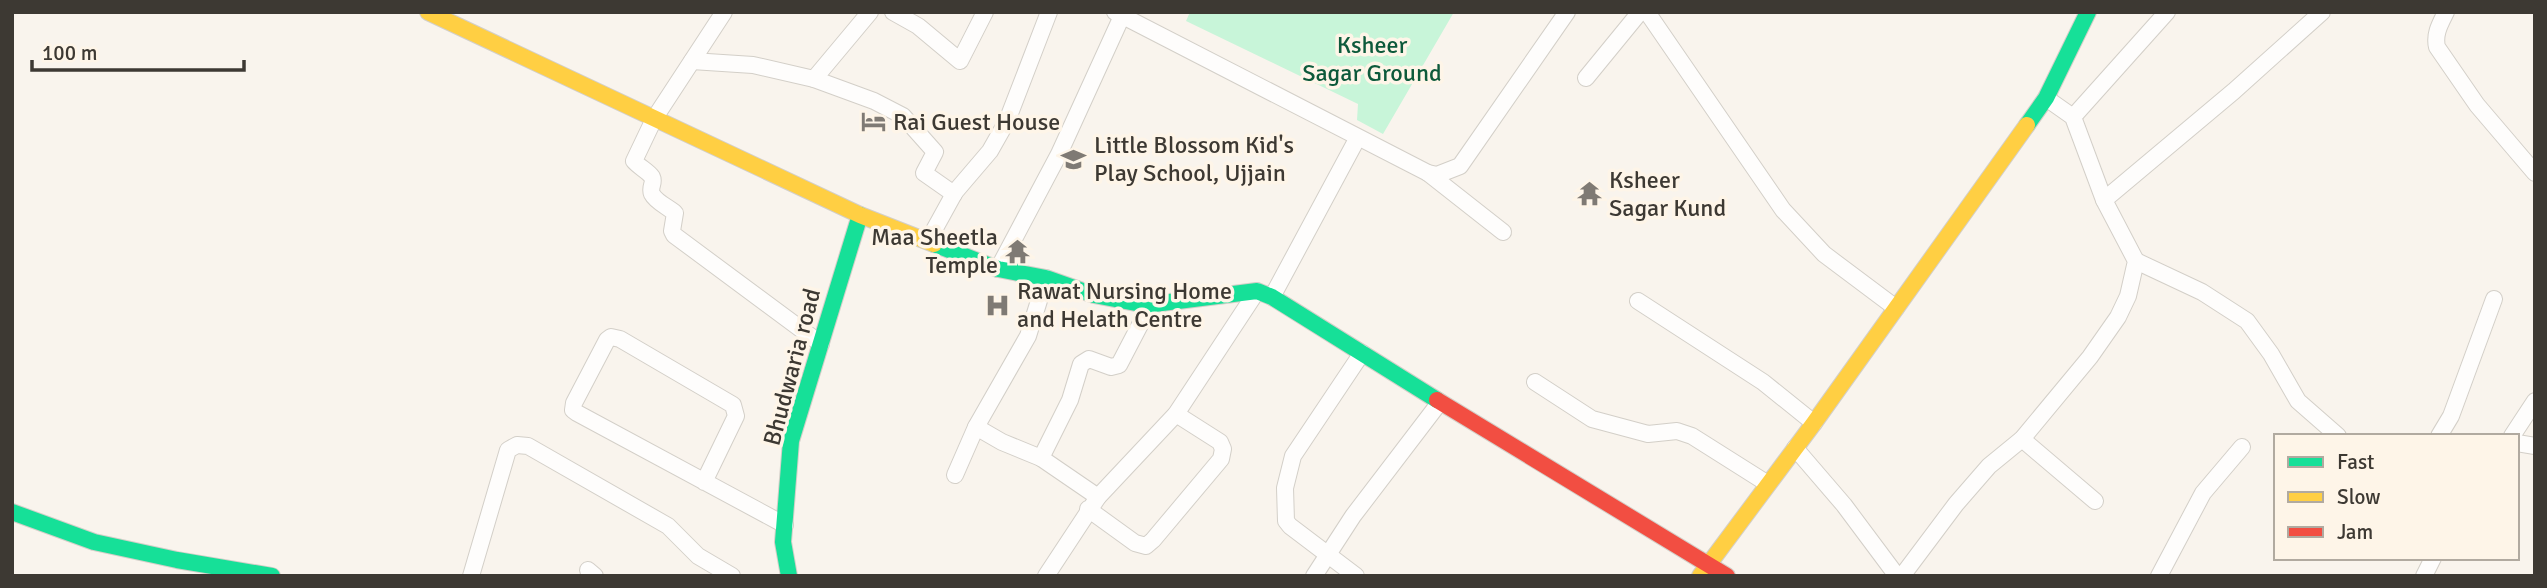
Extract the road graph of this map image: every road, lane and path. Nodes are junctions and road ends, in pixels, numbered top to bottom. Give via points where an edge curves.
1 (428, 12) edge
2 (724, 12) edge
3 (870, 12) edge
4 (893, 12) edge
5 (985, 12) edge
6 (1049, 12) edge
7 (1567, 12) edge
8 (1640, 12) edge
9 (1647, 12) edge
10 (2088, 12) edge
11 (2167, 12) edge
12 (2322, 12) edge
13 (2446, 12) edge
14 (1118, 14) edge
15 (692, 61) junction
16 (1586, 78) dead end
17 (814, 79) junction
18 (2046, 98) junction
19 (2073, 117) junction
20 (654, 120) junction
21 (1357, 139) junction
22 (1428, 173) junction
23 (2535, 173) edge
24 (954, 194) junction
25 (2104, 200) junction
26 (860, 215) junction
27 (1503, 232) dead end
28 (928, 242) junction
29 (2136, 261) junction
30 (998, 269) junction
31 (1046, 278) junction
32 (1264, 294) junction
33 (2494, 299) dead end
34 (1638, 301) dead end
35 (1146, 305) junction
36 (1896, 308) junction
37 (821, 344) junction
38 (1362, 354) junction
39 (1535, 382) dead end
40 (2535, 401) edge
41 (1440, 402) junction
42 (1177, 414) junction
43 (1814, 423) junction
44 (976, 427) junction
45 (2337, 434) edge
46 (2441, 434) edge
47 (2513, 434) edge
48 (2022, 439) junction
49 (2242, 447) dead end
50 (1795, 448) junction
51 (1041, 457) junction
52 (955, 475) dead end
53 (705, 482) junction
54 (1768, 484) junction
55 (2095, 501) dead end
56 (1093, 503) junction
57 (12, 512) edge
58 (785, 525) junction
59 (1328, 555) junction
60 (2432, 560) edge
61 (1704, 569) edge
62 (235, 573) edge
63 (272, 576) edge
64 (471, 576) edge
65 (732, 576) edge
66 (789, 576) edge
67 (1046, 576) edge
68 (1314, 576) edge
69 (1356, 576) edge
70 (1727, 576) edge
71 (1900, 576) edge
72 (2159, 576) edge
73 (2424, 576) edge

1 - 20 street
2 - 15 street
3 - 17 street
4 - 5 street via 960,61
6 - 24 street via 1007,121 990,151
7 - 22 street via 1460,166 1437,175
8 - 16 street
9 - 36 street via 1783,209 1824,254
10 - 18 street
11 - 19 street
12 - 25 street
13 - 23 street via 2438,27 2437,47 2477,105
14 - 21 street
14 - 30 street via 1059,154
15 - 17 street via 753,65
15 - 20 street
17 - 24 street via 903,116 935,152 925,173
18 - 19 street
18 - 36 street
19 - 25 street
20 - 26 street
20 - 37 street via 634,161 651,176 653,197 675,213 672,233
21 - 22 street
21 - 32 street
22 - 27 street
24 - 28 street
25 - 29 street
26 - 28 street
26 - 37 street, Bhudwaria road
28 - 30 street
29 - 45 street via 2202,292 2247,321 2298,401
29 - 48 street via 2118,317
30 - 31 street
31 - 35 street via 1094,295
31 - 44 street via 1028,336
32 - 35 street
32 - 38 street
32 - 42 street
33 - 46 street
34 - 43 street via 1763,382
35 - 51 street via 1119,365 1111,367 1089,359 1081,364 1070,400
36 - 43 street
37 - 58 street, Bhudwaria road via 791,441
38 - 41 street
38 - 59 street via 1293,456 1287,477 1286,521
39 - 54 street via 1592,419 1648,434 1677,431 1692,436
40 - 47 street
41 - 59 street
41 - 61 street
42 - 56 street
42 - 56 street via 1220,442 1222,460 1153,540 1142,547
43 - 50 street
44 - 51 street
44 - 52 street
48 - 55 street
48 - 71 street via 1989,466
49 - 72 street via 2203,492
50 - 54 street
50 - 71 street
51 - 56 street
53 - 53 street via 736,416 733,405 611,337 573,410
53 - 58 street
54 - 61 street
56 - 67 street
57 - 62 street via 94,542
58 - 66 street, Bhudwaria road
59 - 68 street
59 - 69 street
60 - 73 street
61 - 70 street
62 - 63 street
64 - 65 street via 508,450 517,446 528,446 668,526 698,556

